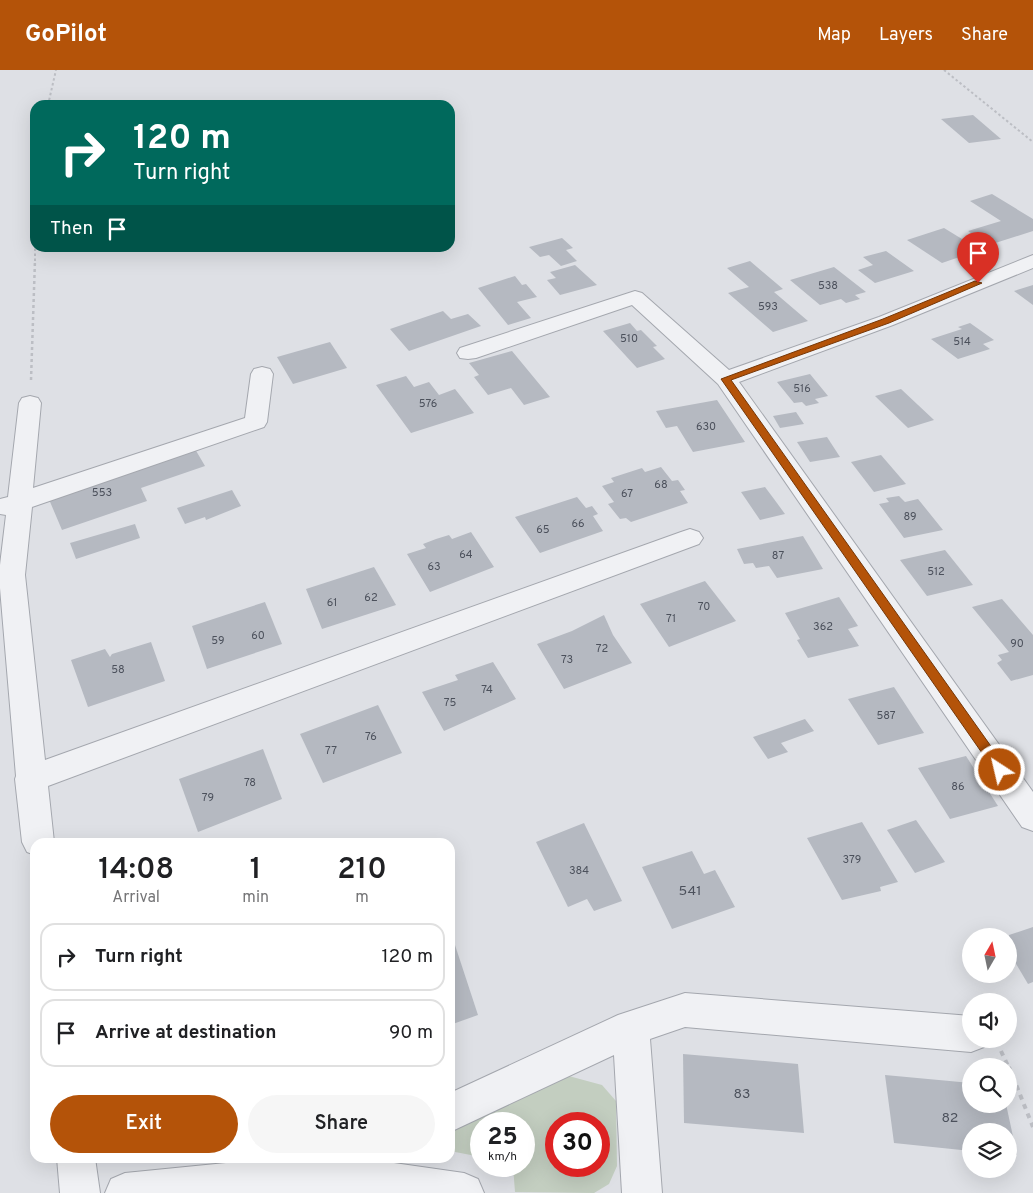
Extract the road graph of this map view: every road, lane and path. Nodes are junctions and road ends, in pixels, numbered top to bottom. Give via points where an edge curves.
1 (56, 70) edge
2 (944, 70) edge
3 (49, 100) edge
4 (1033, 142) edge
5 (35, 252) edge
6 (1033, 261) edge
7 (468, 353) dead end
8 (262, 374) dead end
9 (726, 379) junction
10 (30, 403) joint
11 (10, 505) edge
12 (690, 538) dead end
13 (30, 779) junction
14 (1033, 817) edge
15 (37, 838) edge
16 (631, 1028) junction
17 (962, 1033) edge
18 (1017, 1087) edge
19 (455, 1111) edge
20 (1033, 1126) edge
21 (77, 1163) edge
22 (340, 1165) edge
23 (80, 1193) edge
24 (125, 1193) edge
25 (464, 1193) edge
26 (642, 1193) edge

1 - 3 path
2 - 4 path
5 - 10 path
6 - 9 street via 886,321
7 - 9 street via 635,297
8 - 11 street via 256,422
9 - 14 street
10 - 11 street
11 - 13 street via 12,575
12 - 13 street
13 - 15 street
16 - 17 street via 685,1010
16 - 19 street
16 - 26 street
18 - 20 path
21 - 23 street
22 - 24 street
22 - 25 street

